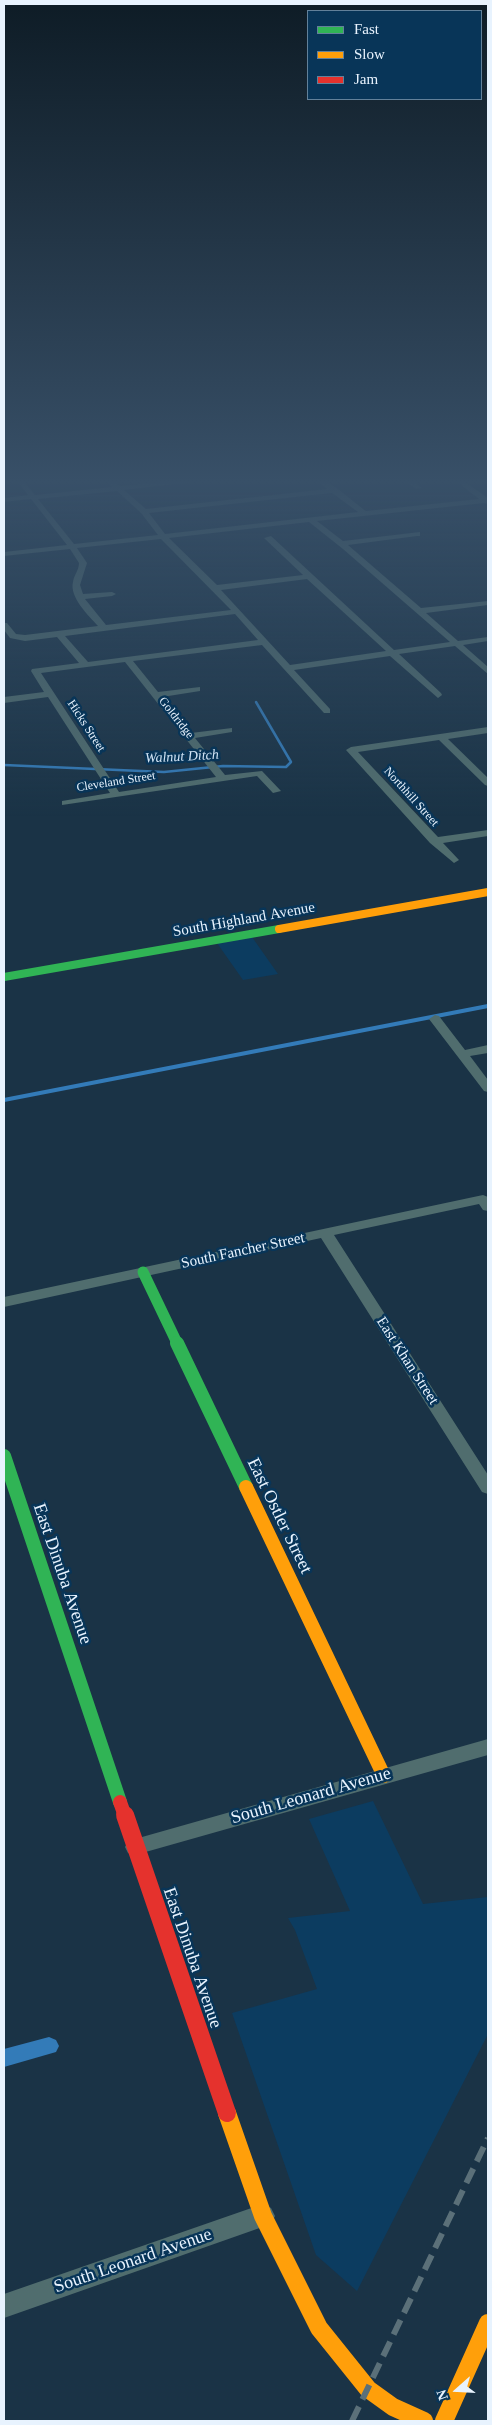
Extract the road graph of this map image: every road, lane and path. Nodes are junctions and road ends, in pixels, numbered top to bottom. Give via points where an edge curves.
1 (78, 591) edge
2 (218, 591) edge
3 (326, 591) edge
4 (397, 591) edge
5 (112, 594) dead end
6 (80, 596) junction
7 (488, 603) edge
8 (420, 611) junction
9 (235, 612) junction
10 (4, 625) edge
11 (104, 628) junction
12 (58, 634) junction
13 (488, 639) edge
14 (263, 642) junction
15 (457, 644) junction
16 (392, 653) junction
17 (128, 660) junction
18 (85, 664) junction
19 (287, 668) junction
20 (488, 671) edge
21 (197, 690) dead end
22 (50, 694) junction
23 (157, 695) junction
24 (438, 695) dead end
25 (4, 700) edge
26 (327, 711) dead end
27 (229, 730) dead end
28 (488, 730) edge
29 (190, 736) junction
30 (440, 737) junction
31 (222, 778) junction
32 (488, 783) edge
33 (276, 791) dead end
34 (116, 795) junction
35 (66, 802) dead end
36 (488, 833) edge
37 (434, 841) junction
38 (454, 860) dead end
39 (488, 892) edge
40 (4, 977) edge
41 (435, 1019) dead end
42 (488, 1049) edge
43 (462, 1054) junction
44 (488, 1088) edge
45 (485, 1203) edge
46 (325, 1233) junction
47 (143, 1272) junction
48 (4, 1302) edge
49 (4, 1456) edge
50 (488, 1488) edge
51 (488, 1747) edge
52 (384, 1776) junction
53 (135, 1846) junction
54 (263, 2216) junction
55 (4, 2306) edge
56 (488, 2323) edge
57 (424, 2421) edge
58 (444, 2421) edge

1 - 6 street
2 - 9 street
3 - 16 street
4 - 8 street
5 - 6 street
6 - 11 street
7 - 8 street
8 - 15 street
9 - 11 street
9 - 14 street
10 - 12 street via 11,635 25,638
11 - 12 street
12 - 18 street
13 - 15 street
14 - 17 street
14 - 19 street
15 - 16 street
15 - 20 street
16 - 19 street
16 - 24 street
17 - 18 street
17 - 23 street, Goldridge
18 - 22 street, Hicks Street via 35,670
19 - 26 street
21 - 23 street
22 - 25 street
22 - 34 street, Hicks Street
23 - 29 street, Goldridge
27 - 29 street
28 - 30 street
29 - 31 street, Goldridge
30 - 32 street
30 - 37 street, Northhill Street via 351,750
31 - 33 street, Cleveland Street via 259,773
31 - 34 street, Cleveland Street
34 - 35 street, Cleveland Street
36 - 37 street
37 - 38 street, Northhill Street
39 - 40 street, South Highland Avenue
41 - 43 street
42 - 43 street
43 - 44 street
45 - 46 street, South Fancher Street
46 - 47 street, South Fancher Street
46 - 50 street, East Khan Street
47 - 48 street, South Fancher Street
47 - 52 street, East Ostler Street
49 - 53 street, East Dinuba Avenue
51 - 52 street, South Leonard Avenue
52 - 53 street, South Leonard Avenue
53 - 54 street, East Dinuba Avenue
54 - 55 street, South Leonard Avenue
54 - 57 street, East Dinuba Avenue via 318,2328 368,2389 393,2407
56 - 58 street

